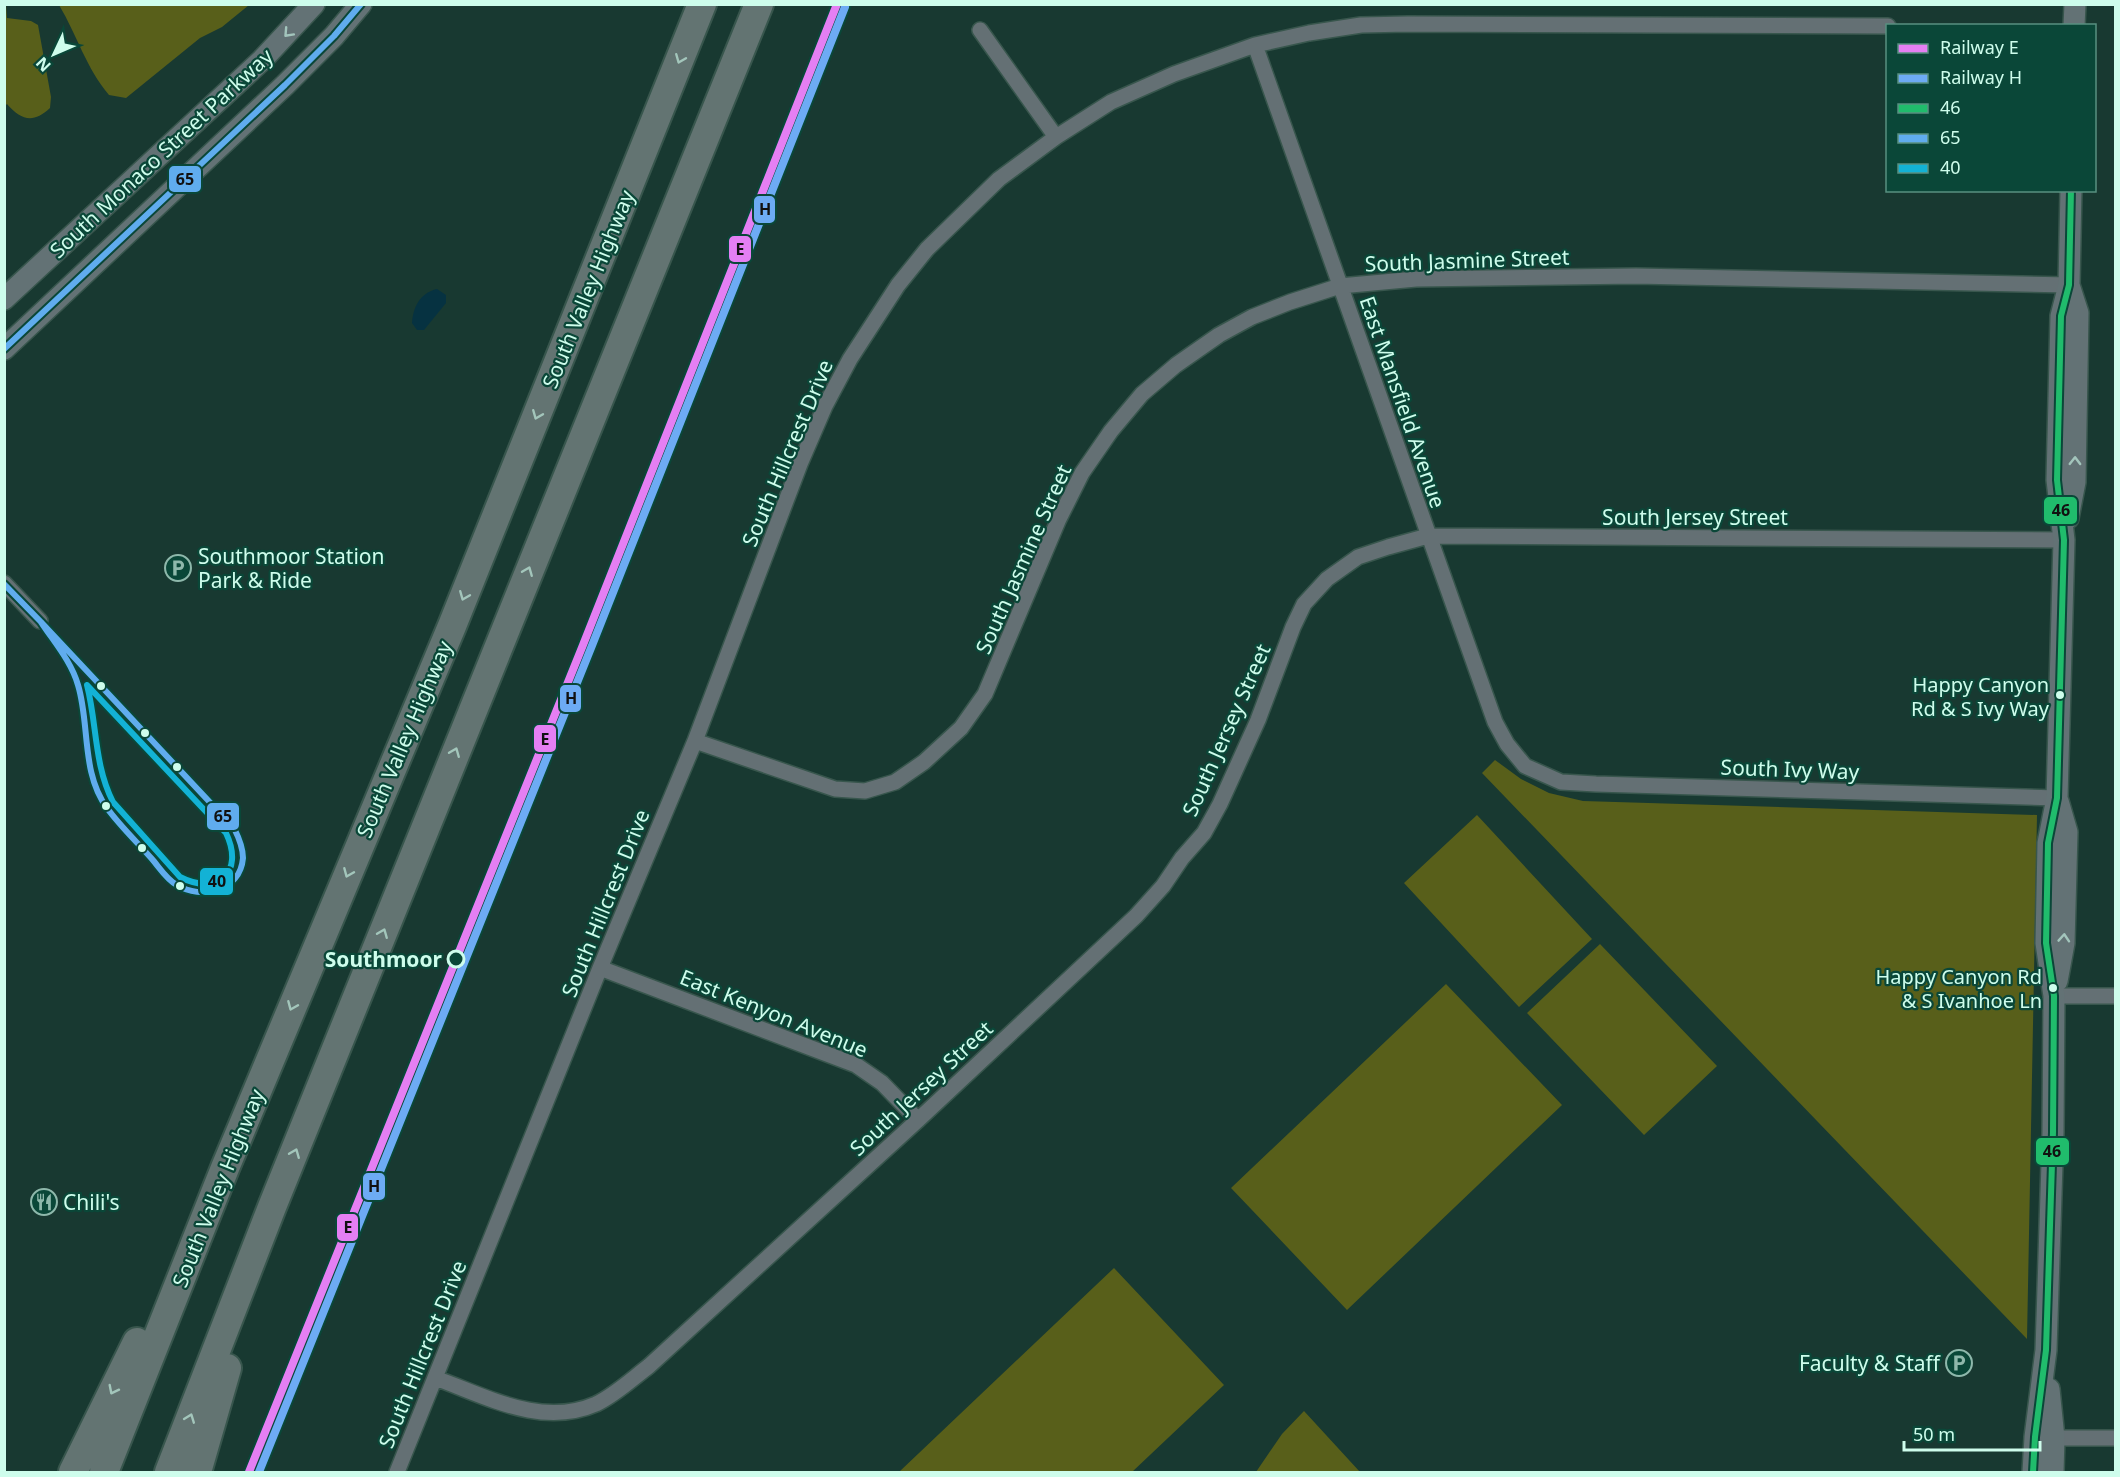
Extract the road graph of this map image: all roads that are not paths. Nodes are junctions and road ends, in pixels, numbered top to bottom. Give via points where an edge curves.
1 (314, 4) edge
2 (361, 4) edge
3 (702, 4) edge
4 (759, 4) edge
5 (2075, 4) edge
6 (2074, 24) edge
7 (1886, 26) edge
8 (980, 30) dead end
9 (1255, 45) junction
10 (1056, 137) junction
11 (2071, 192) edge
12 (2069, 285) junction
13 (1340, 286) junction
14 (4, 299) edge
15 (4, 349) edge
16 (1428, 537) junction
17 (2064, 540) junction
18 (4, 583) edge
19 (40, 621) dead end
20 (695, 741) junction
21 (1525, 766) joint
22 (2057, 798) junction
23 (600, 968) junction
24 (2054, 996) junction
25 (2115, 996) edge
26 (918, 1120) junction
27 (225, 1168) junction
28 (272, 1208) junction
29 (435, 1378) junction
30 (2044, 1438) junction
31 (2115, 1438) edge
32 (73, 1473) edge
33 (104, 1473) edge
34 (169, 1473) edge
35 (197, 1473) edge
36 (397, 1473) edge
37 (2033, 1473) edge
38 (2053, 1473) edge

1 -> 14 street, South Monaco Street Parkway via 262,60
2 - 15 street, South Monaco Street Parkway via 285,85
3 -> 27 highway, South Valley Highway via 457,615
28 -> 4 highway
5 - 6 street
7 - 9 street, South Hillcrest Drive via 1361,25
8 - 10 street
9 - 10 street, South Hillcrest Drive via 1111,102
9 - 13 street, East Mansfield Avenue
10 - 20 street, South Hillcrest Drive via 999,179 927,249 892,293 850,359 800,464
11 - 12 street
12 - 13 street, South Jasmine Street via 1636,276 1416,279
12 - 17 street via 2078,313 2078,335 2074,482
13 - 16 street, East Mansfield Avenue
13 - 20 street, South Jasmine Street via 1252,317 1219,335 1142,394 1082,473 1058,520 985,694 961,728 924,762 895,782 865,791 835,789
16 - 17 street, South Jersey Street
16 - 21 street, East Mansfield Avenue via 1495,722
16 - 26 street, South Jersey Street via 1358,557 1327,579 1304,604 1258,720 1204,833 1136,915
17 - 22 street
18 - 19 street
20 - 23 street, South Hillcrest Drive
21 - 22 street, South Ivy Way via 1561,782
22 - 24 street via 2067,842 2064,943
23 - 26 street, East Kenyon Avenue via 856,1065 882,1083
23 - 29 street, South Hillcrest Drive
24 - 25 street
24 - 30 street
26 - 29 street, South Jersey Street via 649,1366 596,1404 566,1413 537,1412 513,1408
27 -> 32 highway
27 - 33 highway, South Valley Highway
34 -> 28 highway
28 - 35 highway
29 - 36 street, South Hillcrest Drive
30 - 31 street
30 - 37 street
30 - 38 street

